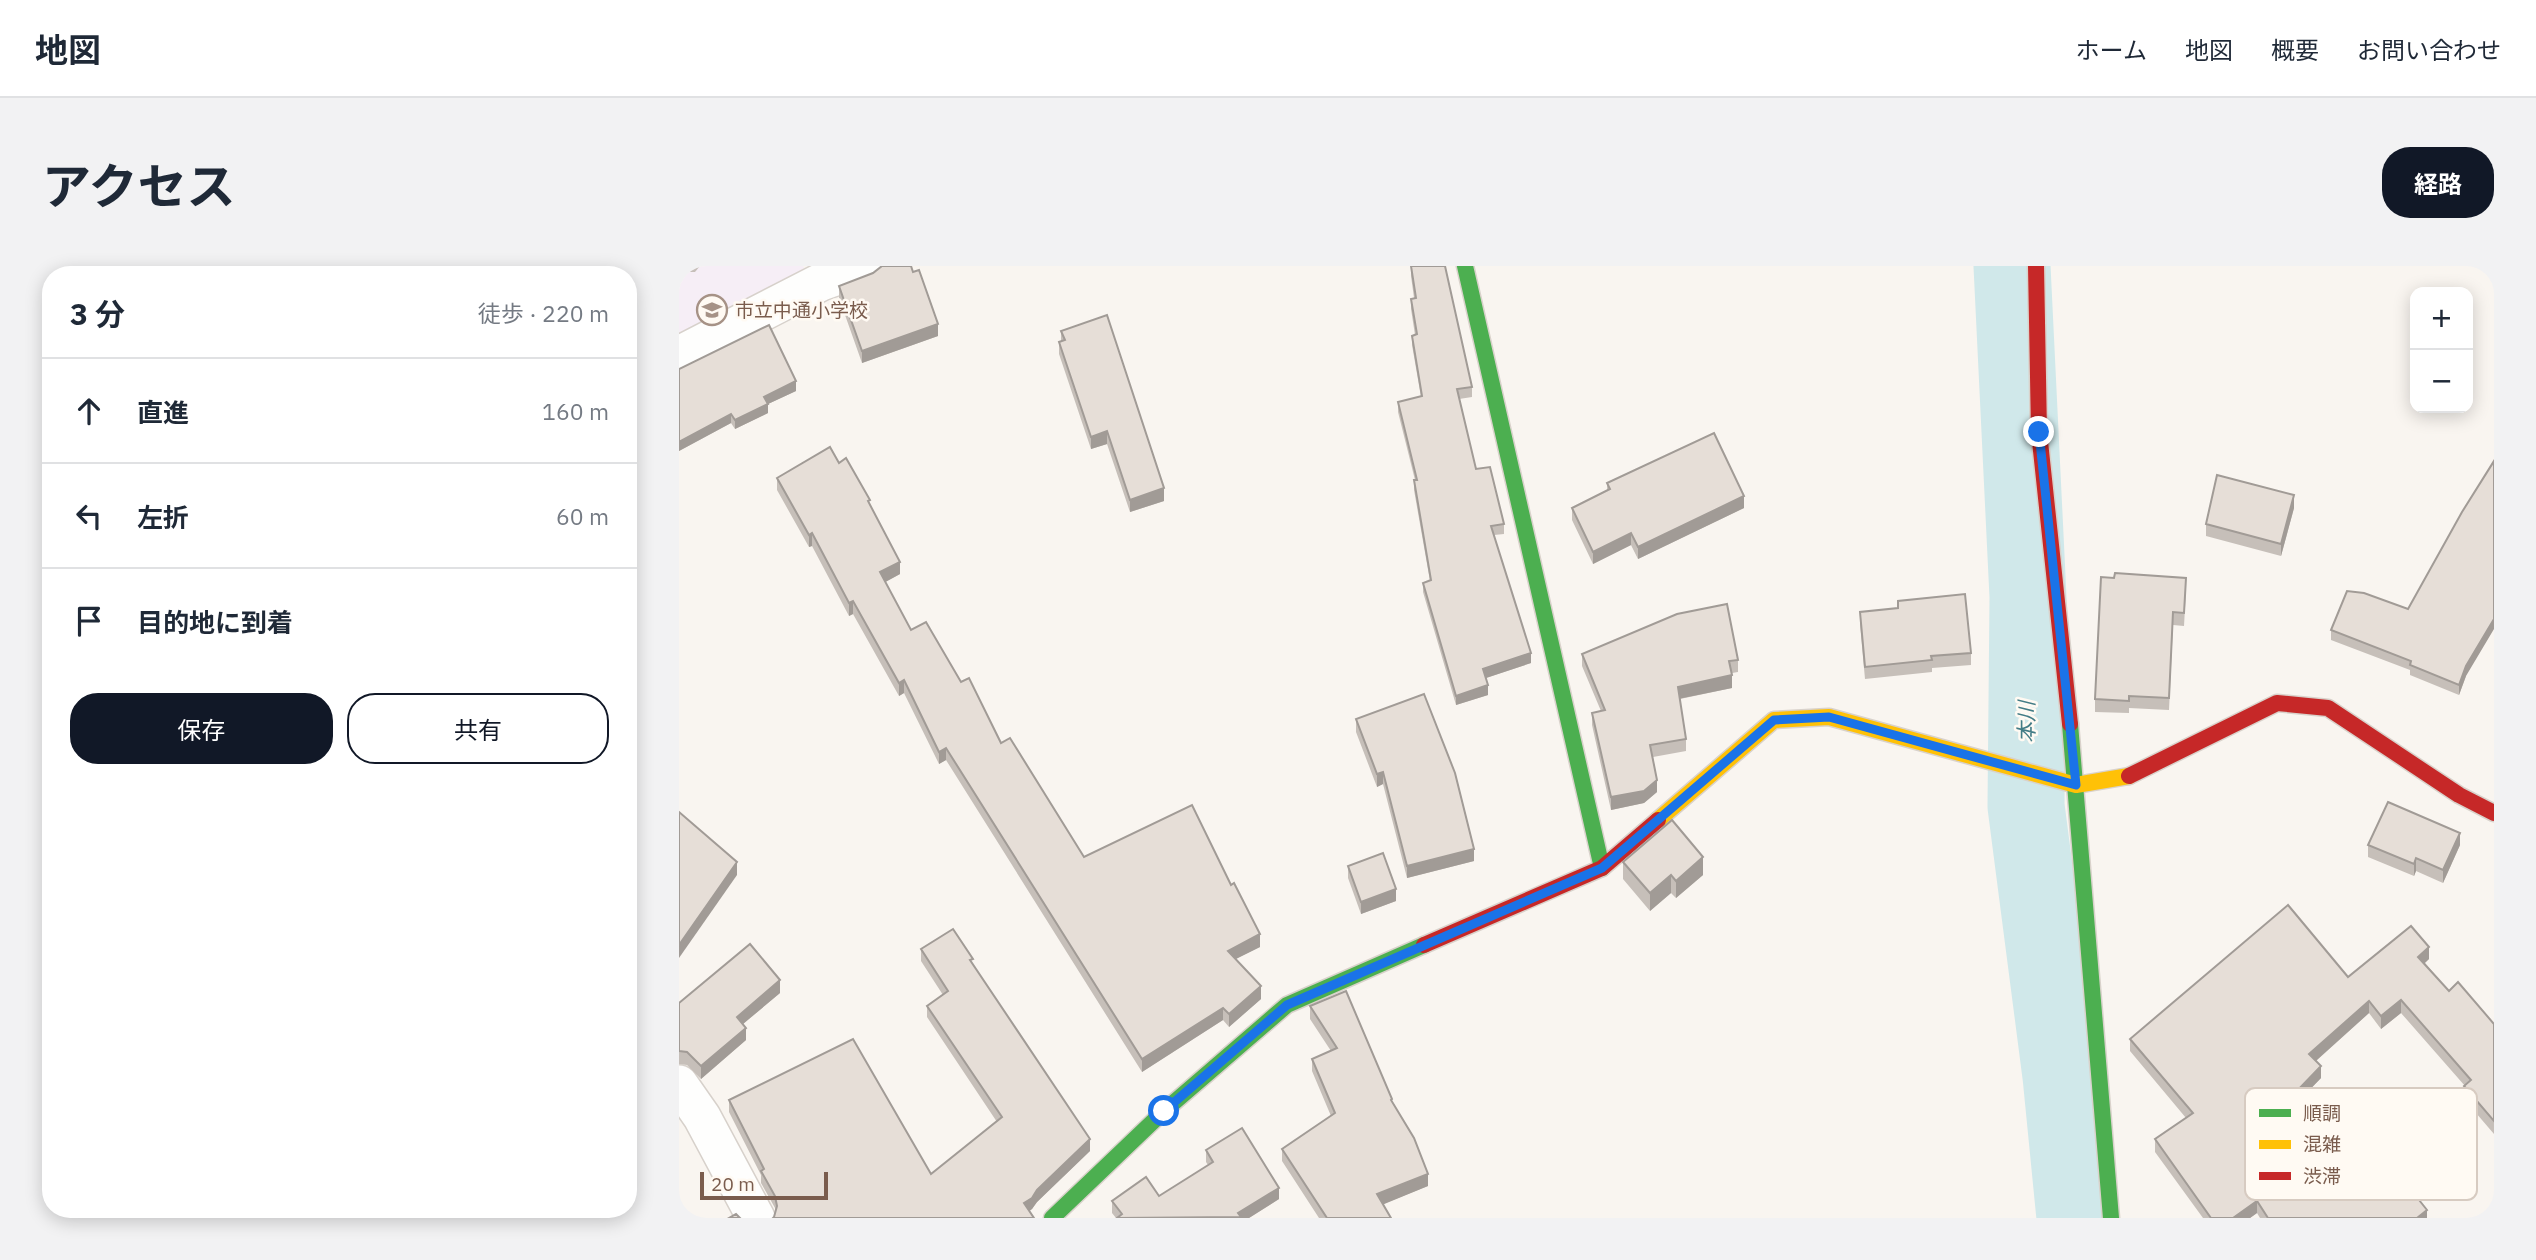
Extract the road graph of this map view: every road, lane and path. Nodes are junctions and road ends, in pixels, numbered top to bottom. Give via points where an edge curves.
1 (866, 266) edge
2 (1465, 266) edge
3 (2036, 266) edge
4 (679, 355) edge
5 (2076, 785) junction
6 (2494, 813) edge
7 (1602, 868) junction
8 (679, 1084) edge
9 (756, 1218) edge
10 (1052, 1218) edge
11 (2111, 1218) edge

1 - 4 street via 821,282
2 - 7 street
3 - 5 street via 2039,432
5 - 6 street via 2133,775 2277,703 2328,708
5 - 7 street via 1829,717 1774,720
5 - 11 street
7 - 10 street via 1287,1005 1164,1111
8 - 9 street via 702,1117

